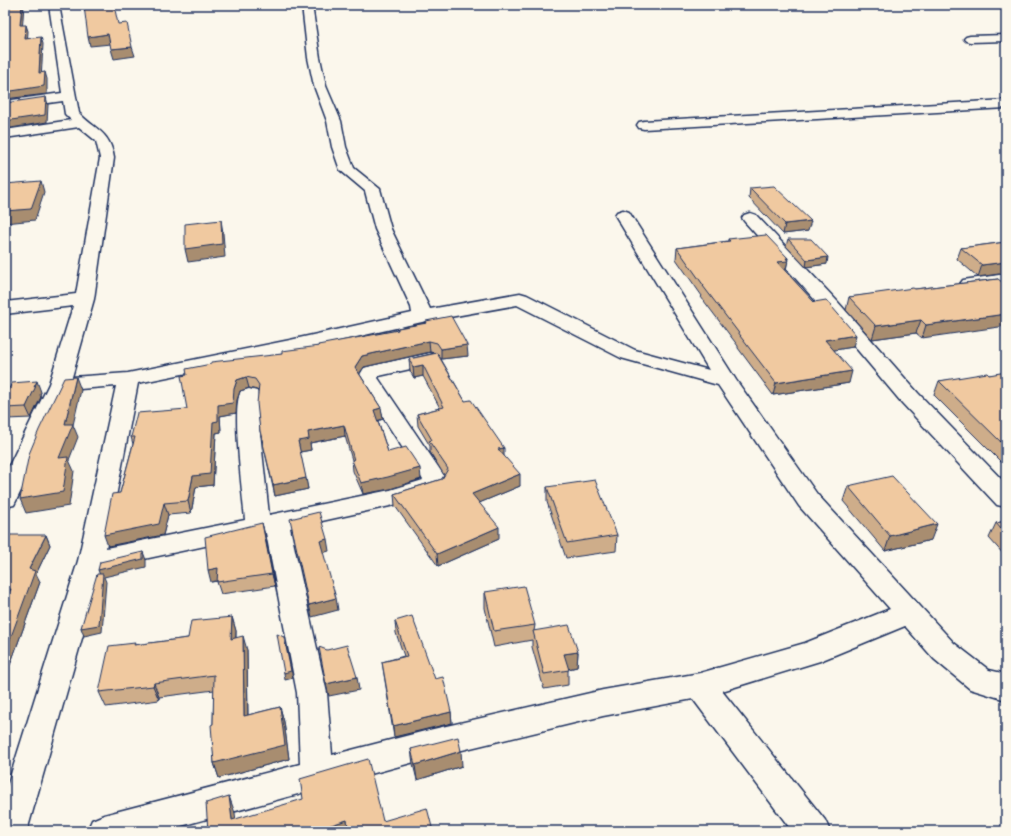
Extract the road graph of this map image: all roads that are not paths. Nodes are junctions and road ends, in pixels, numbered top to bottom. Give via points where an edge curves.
1 (54, 5) edge
2 (307, 5) edge
3 (1006, 38) edge
4 (970, 39) dead end
5 (69, 96) junction
6 (1006, 104) edge
7 (5, 105) edge
8 (80, 123) junction
9 (644, 125) dead end
10 (5, 134) edge
11 (623, 215) dead end
12 (750, 218) dead end
13 (1006, 279) edge
14 (952, 287) edge
15 (85, 299) junction
16 (853, 302) edge
17 (830, 305) junction
18 (5, 308) edge
19 (422, 316) junction
20 (430, 359) edge
21 (128, 379) junction
22 (726, 381) junction
23 (60, 384) junction
24 (249, 396) dead end
25 (6, 496) edge
26 (1006, 499) edge
27 (267, 524) junction
28 (91, 561) junction
29 (908, 613) junction
30 (700, 685) junction
31 (1006, 687) edge
32 (317, 774) junction
33 (10, 831) edge
34 (104, 831) edge
35 (813, 831) edge

1 - 5 street
2 - 19 street via 320,86 334,121 338,147 347,170 372,189 384,229
3 - 4 street
5 - 7 street
5 - 8 street via 72,114
6 - 9 street
8 - 10 street
8 - 15 street via 95,130 106,146 107,158
11 - 22 street
12 - 17 street
13 - 14 street
15 - 18 street
15 - 23 street
16 - 17 street
17 - 26 street via 910,398
19 - 21 street
19 - 22 street via 520,299 628,354
20 - 27 street via 371,372 368,378 435,480 434,484 390,498
21 - 23 street
21 - 28 street
22 - 29 street via 808,500
23 - 25 street
24 - 27 street via 247,414
27 - 28 street
27 - 32 street via 312,693
28 - 33 street
29 - 30 street via 810,653
29 - 31 street via 944,651 980,680
30 - 32 street via 459,737
30 - 35 street
32 - 34 street

